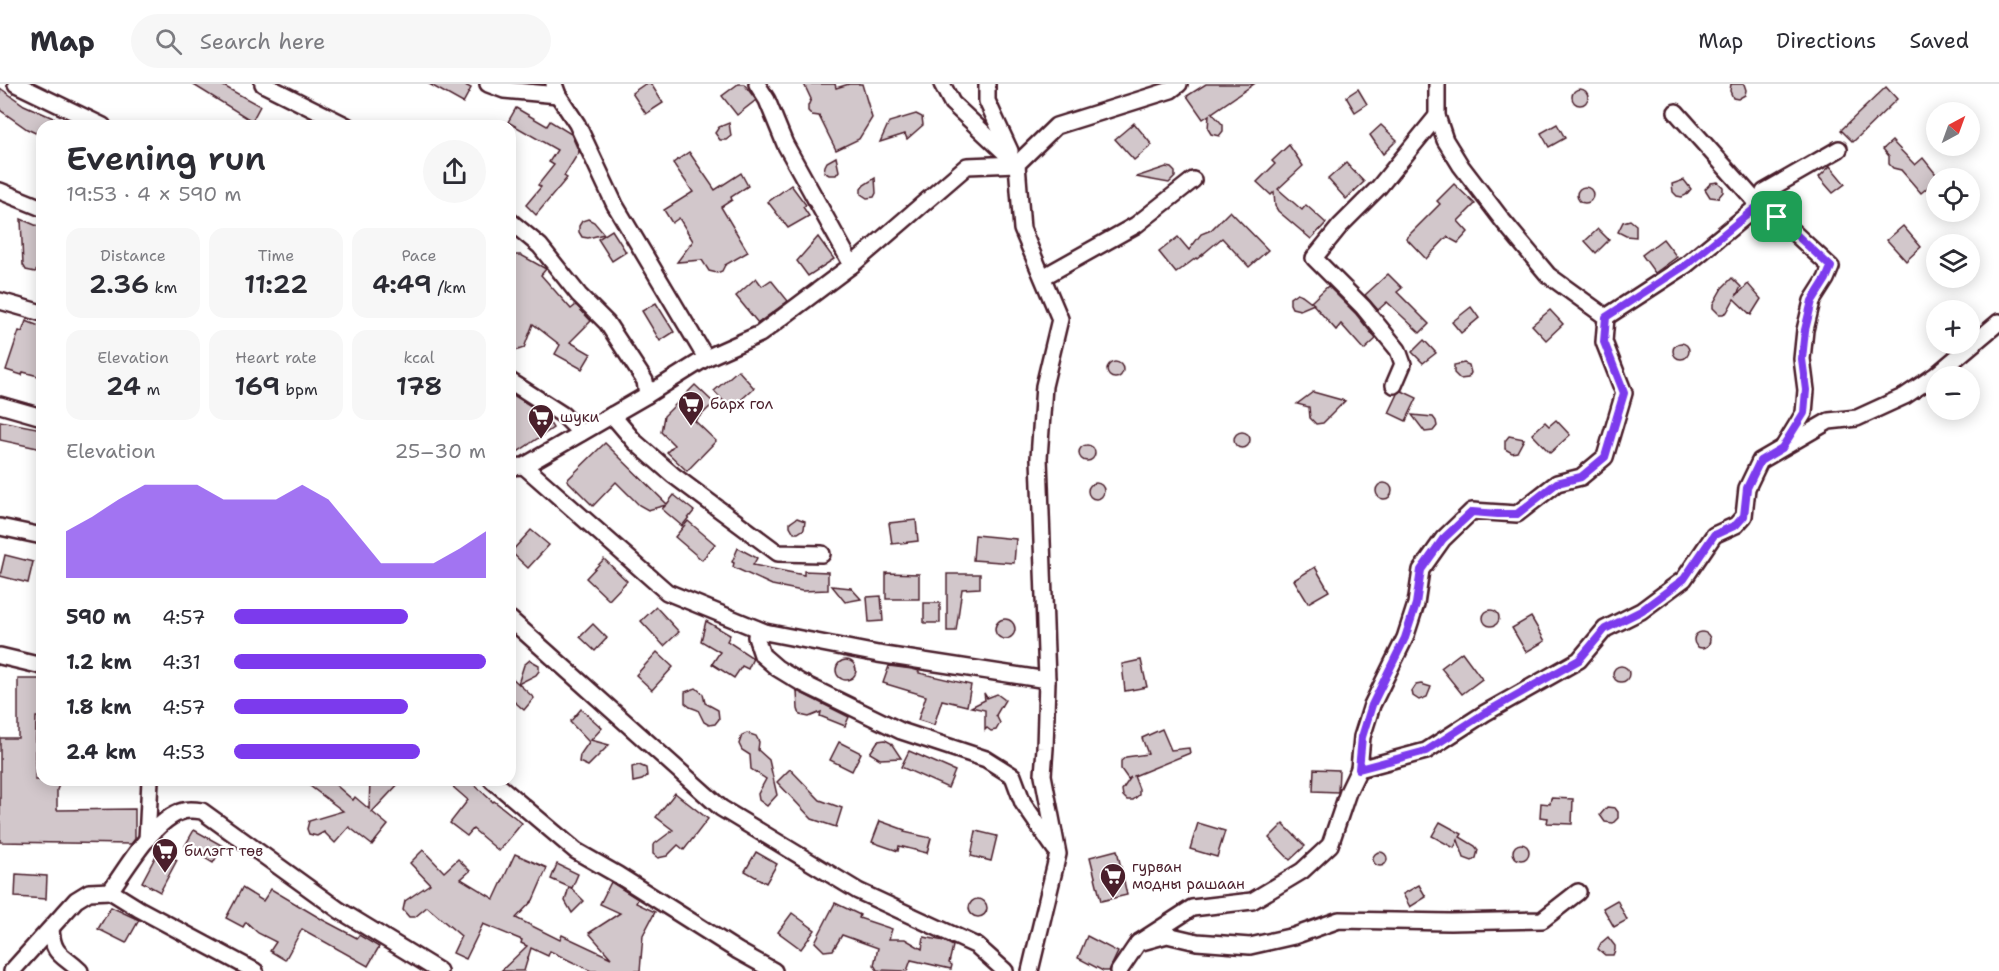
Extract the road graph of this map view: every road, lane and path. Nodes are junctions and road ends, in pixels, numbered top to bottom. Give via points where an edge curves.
1 (16, 84) edge
2 (263, 84) edge
3 (488, 84) edge
4 (757, 84) edge
5 (942, 84) edge
6 (987, 84) edge
7 (1179, 84) edge
8 (1437, 84) edge
9 (556, 89) edge
10 (1676, 112) dead end
11 (1437, 116) junction
12 (91, 120) edge
13 (335, 120) edge
14 (1839, 149) dead end
15 (1017, 164) junction
16 (1193, 180) dead end
17 (0, 191) edge
18 (1759, 205) junction
19 (36, 206) edge
20 (516, 226) edge
21 (852, 265) junction
22 (1043, 277) junction
23 (0, 301) edge
24 (36, 311) edge
25 (1606, 317) junction
26 (1999, 322) edge
27 (706, 358) junction
28 (516, 385) edge
29 (1394, 385) dead end
30 (647, 395) junction
31 (0, 405) edge
32 (36, 415) edge
33 (612, 415) junction
34 (581, 433) junction
35 (1782, 448) junction
36 (517, 466) edge
37 (0, 527) edge
38 (36, 535) edge
39 (822, 554) dead end
40 (516, 624) edge
41 (757, 628) junction
42 (0, 656) edge
43 (36, 665) edge
44 (1047, 680) junction
45 (1359, 769) junction
46 (150, 786) edge
47 (499, 786) edge
48 (147, 840) junction
49 (1058, 854) junction
50 (110, 891) junction
51 (1578, 892) dead end
52 (51, 929) junction
53 (1138, 943) junction
54 (80, 970) edge
55 (12, 971) edge
56 (255, 971) edge
57 (438, 971) edge
58 (774, 971) edge
59 (1005, 971) edge
60 (1030, 971) edge
61 (1119, 971) edge

1 - 12 street
2 - 13 street
3 - 9 street via 504,90
4 - 21 street via 785,144
5 - 15 street via 952,103
6 - 15 street via 987,101
7 - 15 street via 1056,126
8 - 11 street
9 - 27 street via 615,205
10 - 18 street
11 - 25 street via 1445,140 1461,166 1548,275
11 - 29 street via 1314,258 1363,307 1398,350 1402,364
14 - 18 street via 1764,192
15 - 21 street via 967,166
15 - 22 street via 1022,229
16 - 22 street via 1136,225
17 - 19 street
18 - 25 street via 1686,265
18 - 35 street via 1831,267 1812,301 1805,330 1804,413
20 - 30 street via 540,246 607,323 645,381
21 - 27 street via 760,334
22 - 44 street via 1060,319 1044,386 1039,458
23 - 24 street
25 - 45 street via 1604,342 1624,393 1605,457 1581,477 1557,483 1517,514 1472,512 1443,539 1421,570 1405,638 1372,705 1362,737
26 - 35 street via 1905,396 1857,418 1829,421
27 - 30 street
28 - 34 street via 563,415
30 - 33 street
31 - 32 street
33 - 34 street
33 - 39 street via 635,442 673,475 778,553
34 - 36 street
35 - 45 street via 1760,461 1747,488 1744,516 1736,525 1714,535 1684,579 1641,611 1605,629 1579,660 1426,751
36 - 41 street via 667,592
37 - 38 street
40 - 59 street via 721,808 858,891 977,946
41 - 44 street via 878,654
41 - 49 street via 762,655 792,677 901,731 986,759 1013,776 1023,803
42 - 43 street
44 - 49 street via 1042,775
45 - 53 street via 1330,845 1302,870 1252,901 1192,908
46 - 48 street
47 - 58 street via 576,851
48 - 50 street
48 - 57 street via 176,814 202,811 339,910
49 - 60 street
50 - 52 street via 89,892 76,900
50 - 56 street
51 - 53 street via 1542,920 1338,920 1250,946 1167,935
52 - 54 street via 56,952
52 - 55 street
53 - 61 street

